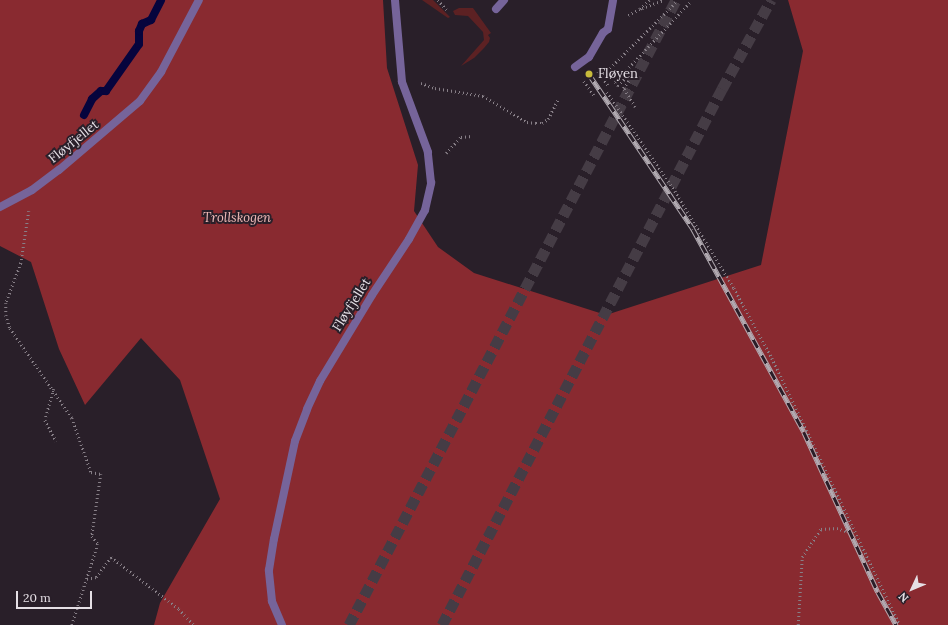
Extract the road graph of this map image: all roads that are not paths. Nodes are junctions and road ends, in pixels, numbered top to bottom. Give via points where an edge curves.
1 (199, 0) edge
2 (395, 0) edge
3 (504, 0) edge
4 (613, 0) edge
5 (496, 9) dead end
6 (575, 67) dead end
7 (0, 207) edge
8 (282, 625) edge

1 - 7 street, Fløyfjellet via 161,72 140,101 81,153 32,190
2 - 8 street, Fløyfjellet via 402,82 422,133 430,166 431,183 424,210 410,238 320,381 295,442 269,570 272,601
3 - 5 street
4 - 6 street via 608,29 589,57

